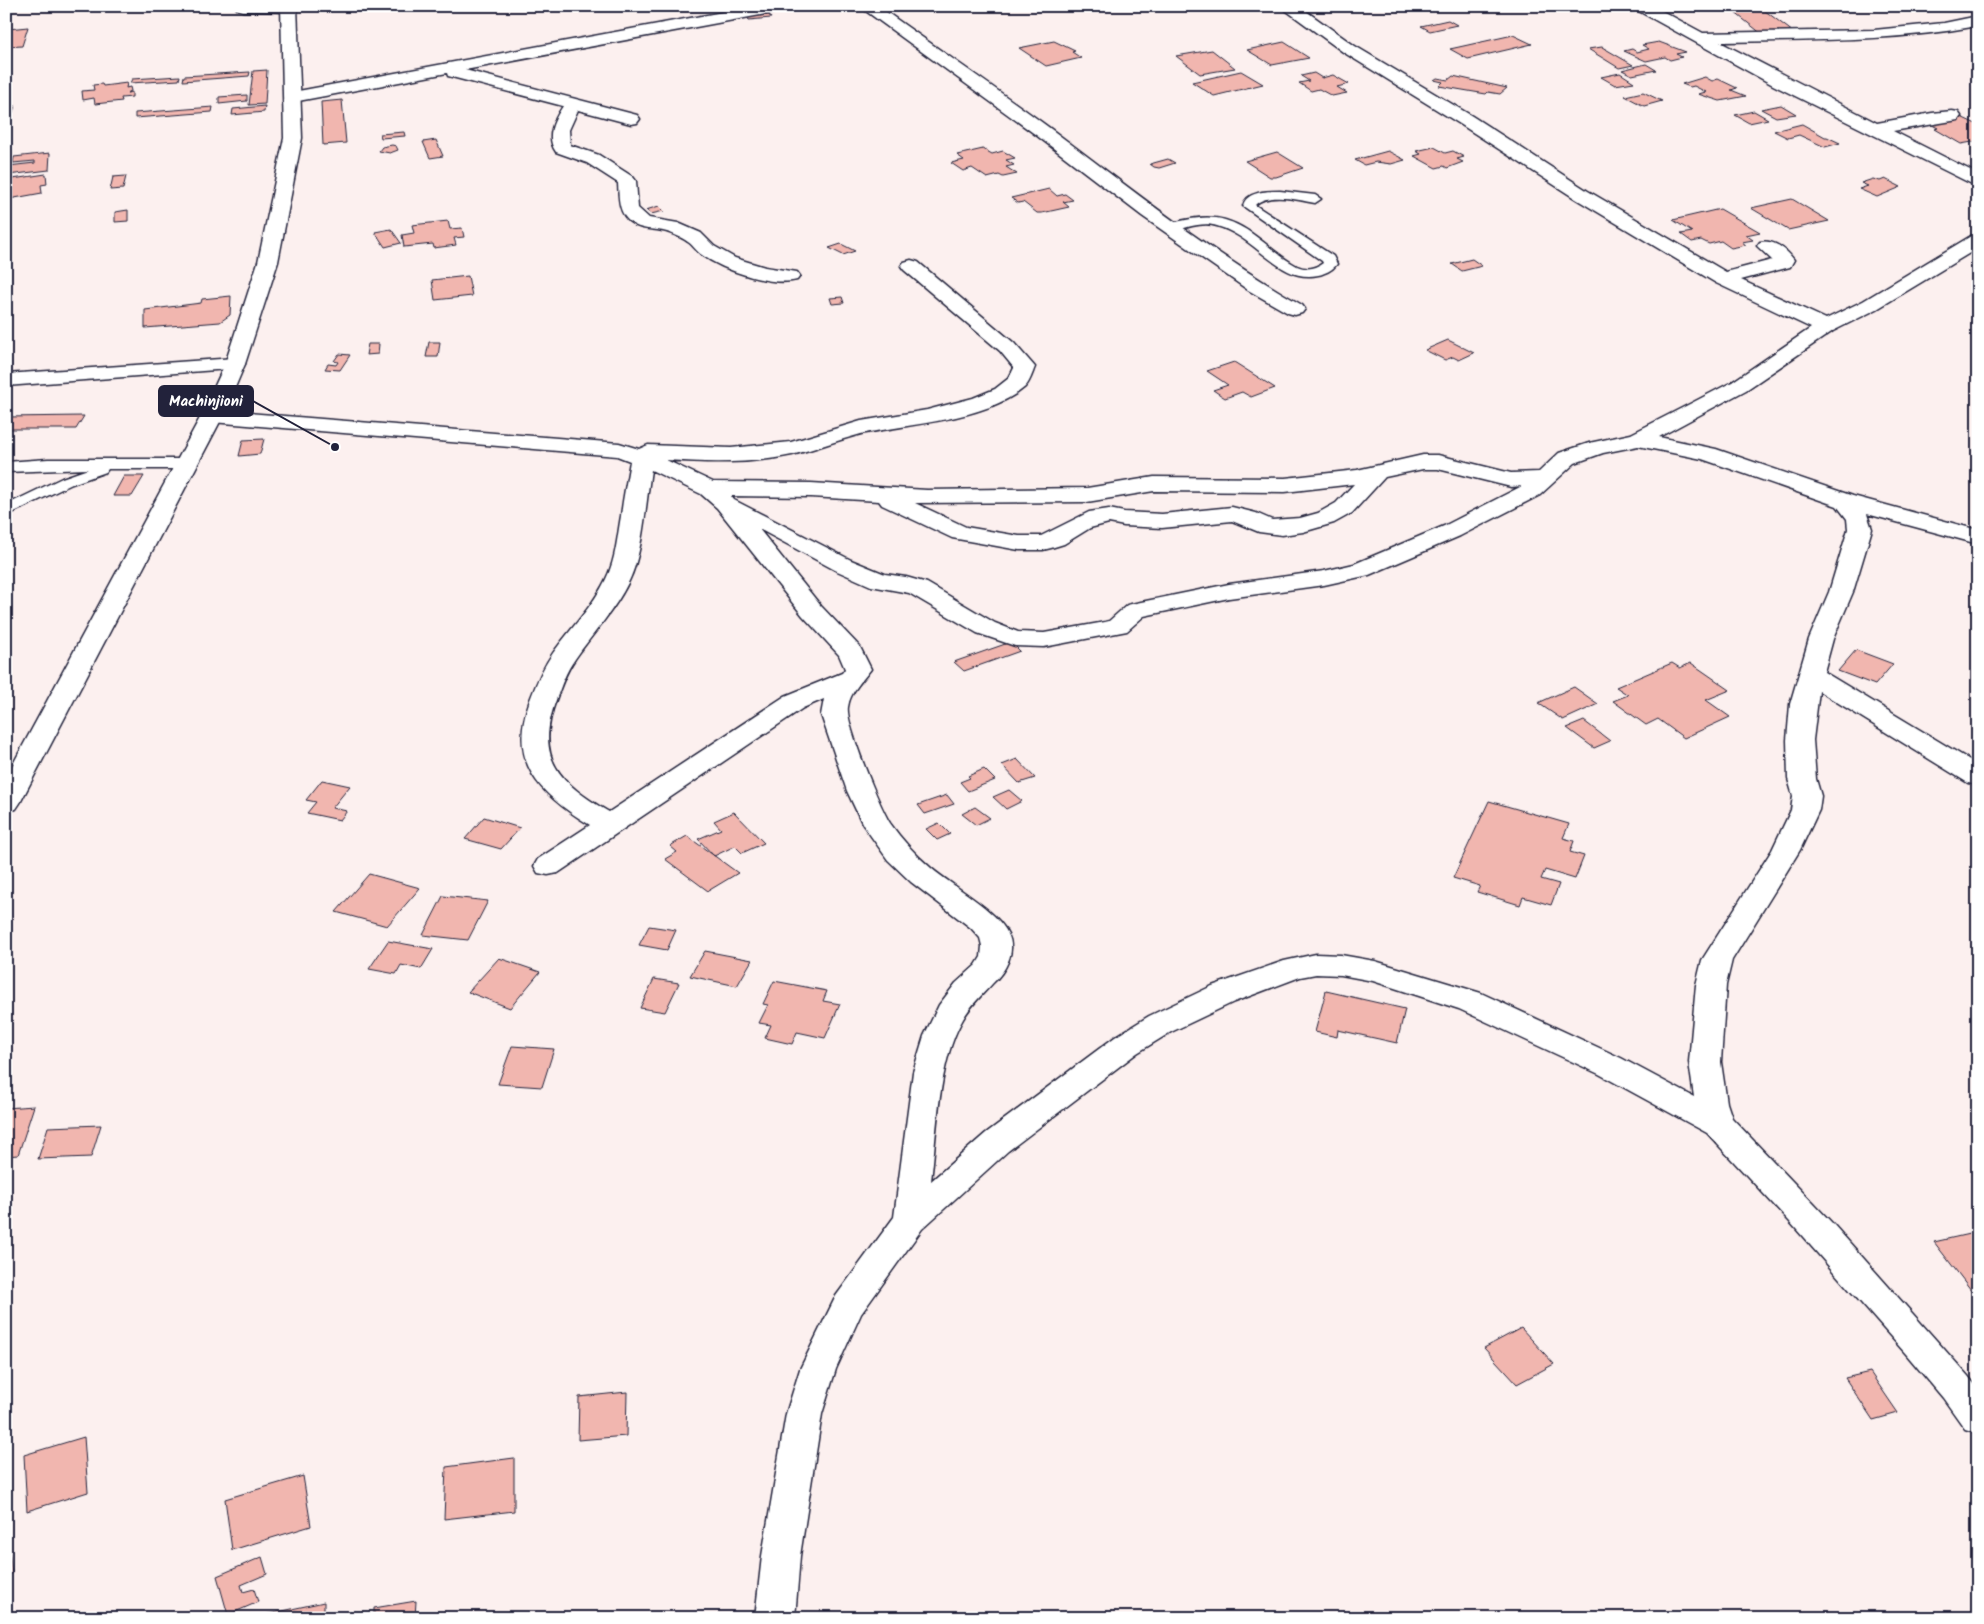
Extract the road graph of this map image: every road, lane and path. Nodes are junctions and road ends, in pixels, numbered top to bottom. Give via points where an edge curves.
1 (243, 6) edge
2 (867, 6) edge
3 (1288, 6) edge
4 (1641, 6) edge
5 (289, 7) edge
6 (772, 7) edge
7 (1978, 21) edge
8 (1696, 38) junction
9 (445, 70) junction
10 (293, 97) junction
11 (573, 104) junction
12 (1952, 116) dead end
13 (631, 119) dead end
14 (1852, 119) junction
15 (1827, 124) dead end
16 (1873, 129) junction
17 (1978, 182) edge
18 (1315, 199) dead end
19 (1172, 227) junction
20 (1978, 240) edge
21 (1767, 246) dead end
22 (911, 266) dead end
23 (790, 276) dead end
24 (1723, 279) junction
25 (1295, 309) dead end
26 (1826, 327) junction
27 (235, 364) junction
28 (6, 380) edge
29 (212, 416) junction
30 (1638, 439) junction
31 (630, 453) junction
32 (114, 464) junction
33 (186, 464) junction
34 (6, 467) edge
35 (1376, 474) junction
36 (1545, 478) junction
37 (879, 494) junction
38 (717, 496) junction
39 (1846, 500) junction
40 (6, 511) edge
41 (1978, 537) edge
42 (1810, 675) junction
43 (852, 678) junction
44 (1978, 776) edge
45 (6, 803) edge
46 (610, 825) junction
47 (548, 866) dead end
48 (1718, 1124) junction
49 (910, 1220) junction
50 (1978, 1418) edge
51 (775, 1618) edge

1 - 5 street
2 - 19 street
3 - 24 street via 1582,195
4 - 8 street
5 - 10 street
6 - 9 street
7 - 8 street via 1930,30
8 - 14 street
9 - 10 street
9 - 11 street
10 - 27 street via 293,138 276,226 268,262
11 - 13 street
11 - 23 street via 558,137 562,148 593,159 627,181 629,209 636,218 694,237 728,262 763,273
12 - 16 street via 1924,118
14 - 15 street
14 - 16 street
16 - 17 street
18 - 19 lane via 1274,195 1253,198 1249,203 1255,211 1328,259 1329,267 1311,272 1293,268 1222,223 1202,222
19 - 25 street via 1255,286
20 - 26 street via 1894,291
21 - 24 street via 1784,260 1783,263
22 - 31 street via 1007,347 1025,367 1025,375 1018,383 1007,392 951,411 880,423 781,450 720,456
24 - 26 street
26 - 30 street via 1739,386
27 - 28 street
27 - 29 street
29 - 31 street
29 - 33 street
30 - 36 street via 1566,458
30 - 39 street via 1734,461
31 - 38 street
31 - 46 street via 629,547 619,578 604,605 562,659 540,705 533,735 538,764 553,784 576,806
32 - 33 lane
32 - 34 lane
32 - 40 lane via 68,481
33 - 45 street
35 - 36 street via 1423,462 1438,462 1512,480
35 - 37 street via 1285,485 1154,484 1087,495 927,497
35 - 37 street via 1344,508 1303,525 1267,527 1232,514 1162,521 1109,516 1082,523 1043,543 1019,543 960,533
36 - 38 street via 1532,490 1467,523 1360,570 1136,610 1113,628 1044,640 1004,636 918,588 869,577
37 - 38 street via 811,490
38 - 43 street via 812,611 851,652 858,669
39 - 41 street
39 - 42 street via 1858,518 1860,529 1848,574
42 - 44 street
42 - 48 street via 1803,704 1800,740 1802,779 1807,796 1805,810 1786,850 1717,960 1711,985 1705,1062
43 - 46 street via 794,702
43 - 49 street via 834,702 834,715 877,825 921,876 981,920 994,935 997,946 996,957 987,972 950,1012 939,1036 929,1072
46 - 47 street
48 - 49 street via 1610,1066 1470,1001 1375,971 1341,964 1316,964 1295,968 1222,994 1126,1044 997,1142
48 - 50 street via 1904,1327
49 - 51 street via 848,1306 818,1369 804,1414 781,1556

